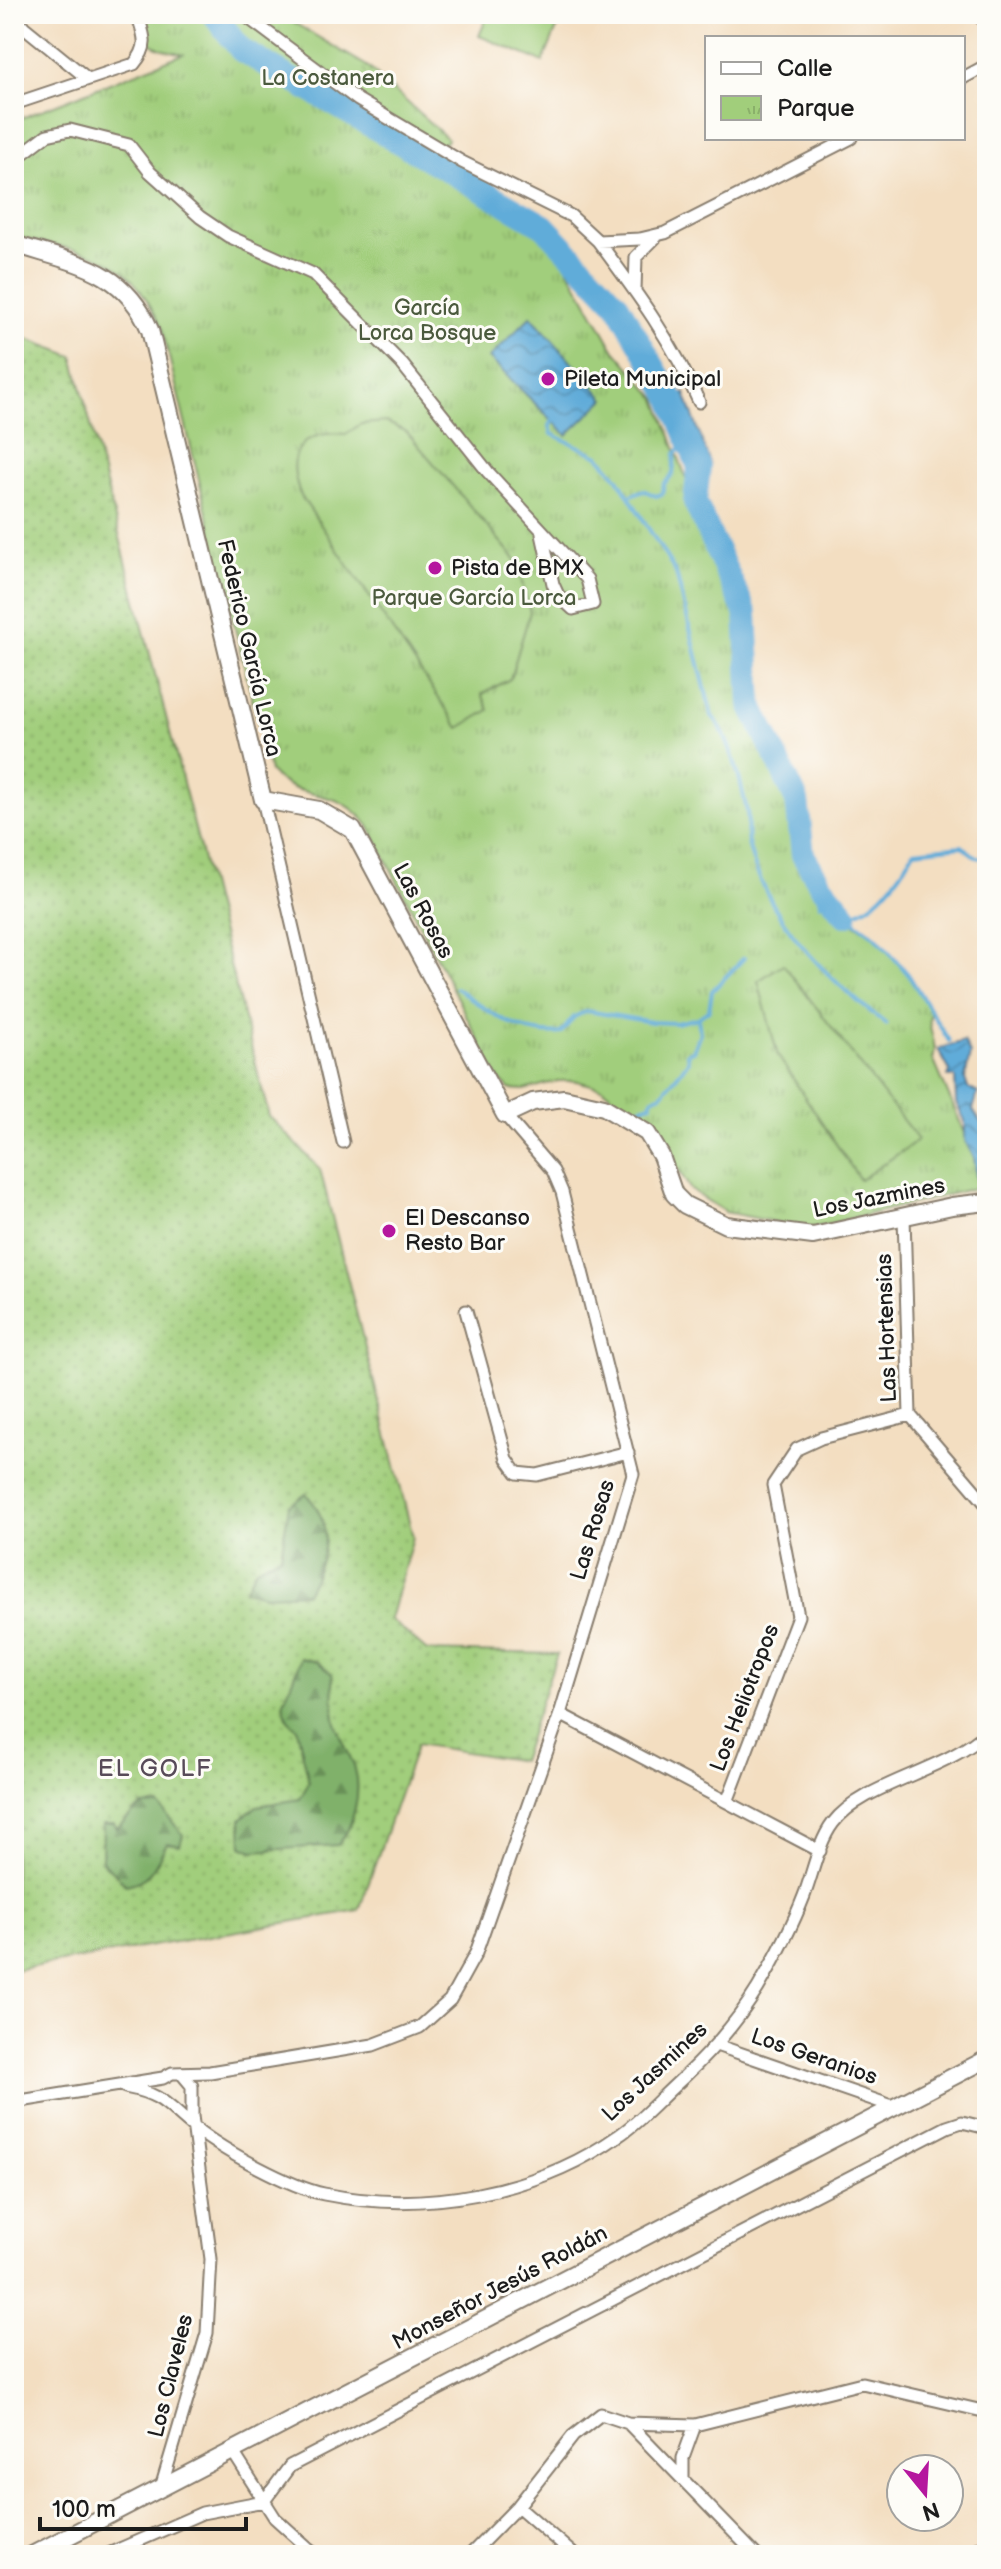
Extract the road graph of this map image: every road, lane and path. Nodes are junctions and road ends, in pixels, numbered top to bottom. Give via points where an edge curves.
1 (14, 14) edge
2 (137, 14) edge
3 (243, 14) edge
4 (976, 14) edge
5 (987, 23) edge
6 (987, 65) edge
7 (965, 77) edge
8 (88, 79) junction
9 (14, 104) edge
10 (847, 140) edge
11 (14, 160) edge
12 (659, 234) junction
13 (598, 241) junction
14 (14, 244) edge
15 (635, 290) junction
16 (699, 402) dead end
17 (542, 534) junction
18 (263, 800) junction
19 (505, 1115) junction
20 (343, 1142) dead end
21 (987, 1202) edge
22 (904, 1217) junction
23 (466, 1311) dead end
24 (910, 1415) junction
25 (628, 1452) junction
26 (987, 1505) edge
27 (560, 1714) junction
28 (987, 1732) edge
29 (727, 1802) junction
30 (820, 1851) junction
31 (719, 2046) junction
32 (987, 2059) edge
33 (210, 2072) junction
34 (182, 2074) junction
35 (163, 2078) junction
36 (116, 2086) junction
37 (192, 2092) junction
38 (14, 2102) edge
39 (166, 2102) junction
40 (895, 2107) junction
41 (194, 2128) junction
42 (987, 2128) edge
43 (224, 2146) junction
44 (198, 2155) junction
45 (987, 2412) edge
46 (628, 2423) junction
47 (695, 2425) junction
48 (233, 2452) junction
49 (683, 2480) junction
50 (161, 2489) junction
51 (264, 2501) junction
52 (518, 2506) junction
53 (987, 2543) edge
54 (32, 2555) edge
55 (106, 2555) edge
56 (316, 2555) edge
57 (470, 2555) edge
58 (574, 2555) edge
59 (756, 2555) edge
60 (969, 2555) edge

1 - 8 street
2 - 8 street via 146,41 144,53 134,64
3 - 13 street via 358,100 462,162 571,216
4 - 5 street
6 - 7 street
8 - 9 street
10 - 12 street
11 - 17 street via 47,135 70,130 129,145 150,172 200,217 228,236 313,274 402,364
12 - 13 street
12 - 15 street via 636,257
13 - 15 street
14 - 18 street, Federico García Lorca via 110,278 131,293 142,312
15 - 16 street via 681,361
17 - 17 street via 558,595 573,609 593,604 587,579
18 - 19 street, Las Rosas via 319,810 353,830
18 - 20 street, Federico García Lorca
19 - 22 street, Los Jazmines via 533,1102 564,1098 604,1107 647,1133 674,1194 685,1205 726,1225 813,1236
19 - 25 street, Las Rosas via 553,1171 562,1192
21 - 22 street, Los Jazmines
22 - 24 street, Las Hortensias
23 - 25 street via 507,1459 517,1473 537,1475
24 - 26 street, Las Hortensias
24 - 29 street, Los Heliotropos via 797,1449 773,1485 798,1616
25 - 27 street, Las Rosas via 633,1474
27 - 29 street
27 - 33 street, Las Rosas via 476,1953 450,2000 420,2027 373,2045
28 - 30 street via 954,1755 847,1807 831,1825
29 - 30 street
30 - 31 street, Los Jasmines via 803,1899 758,1987
31 - 40 street, Los Geranios
31 - 43 street, Los Jasmines via 619,2135 574,2162 515,2185 420,2203 371,2201 321,2194 287,2182
32 - 40 street, Monseñor Jesús Roldán
33 - 34 street, Las Rosas
33 - 37 street
34 - 35 street
34 - 37 street
35 - 36 street
35 - 39 street via 158,2088
36 - 38 street
36 - 39 street
37 - 39 street via 181,2104
37 - 41 street, Los Claveles
39 - 41 street, Los Jasmines
40 - 48 street, Monseñor Jesús Roldán
41 - 43 street, Los Jasmines
41 - 44 street, Los Claveles
42 - 51 street via 962,2122 947,2127 835,2184 290,2466
43 - 44 street via 208,2146
44 - 50 street, Los Claveles via 211,2259 207,2333
45 - 47 street via 862,2383
46 - 47 street
46 - 49 street
46 - 52 street via 601,2414 587,2423
47 - 49 street via 683,2458
48 - 50 street, Monseñor Jesús Roldán
48 - 51 street
49 - 59 street
50 - 54 street, Monseñor Jesús Roldán
51 - 55 street via 202,2513
51 - 56 street
52 - 57 street
52 - 58 street
53 - 60 street

